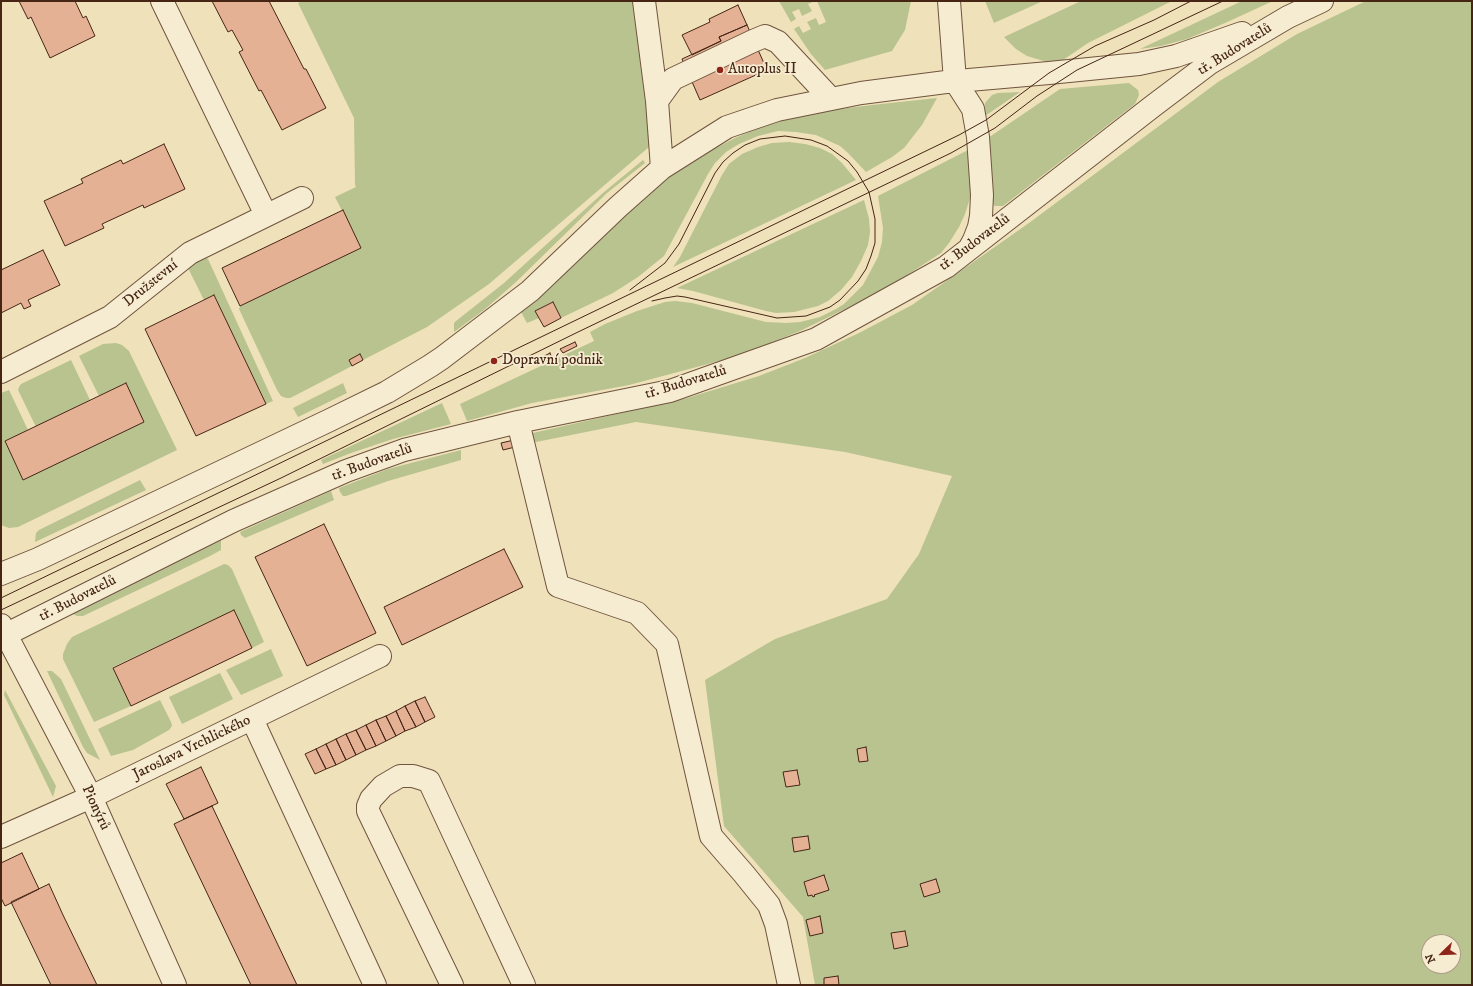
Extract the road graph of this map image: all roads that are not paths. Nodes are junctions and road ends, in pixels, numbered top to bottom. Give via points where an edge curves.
1 (162, 1) edge
2 (644, 1) edge
3 (949, 1) edge
4 (1322, 1) edge
5 (1288, 17) junction
6 (954, 81) junction
7 (831, 99) junction
8 (657, 101) junction
9 (662, 168) junction
10 (302, 198) dead end
11 (266, 215) junction
12 (967, 251) junction
13 (1, 372) edge
14 (518, 422) junction
15 (1, 574) edge
16 (3, 632) edge
17 (380, 656) dead end
18 (252, 719) junction
19 (91, 797) junction
20 (1, 837) edge
21 (175, 985) edge
22 (375, 985) edge
23 (452, 985) edge
24 (524, 985) edge
25 (789, 985) edge

1 - 11 street
2 - 8 street
3 - 6 street
4 - 5 street, tř. Budovatelů
5 - 6 street, tř. Budovatelů via 1176,56 1139,64
5 - 12 street, tř. Budovatelů via 1183,83
6 - 7 street, tř. Budovatelů
6 - 12 street via 973,109 978,137 981,216 974,240
7 - 8 street via 778,42 766,36 673,79
7 - 9 street, tř. Budovatelů via 777,110 727,127
8 - 9 street
9 - 15 street, tř. Budovatelů via 530,291 436,362 387,392 330,420 38,559
10 - 11 street, Družstevní
11 - 13 street, Družstevní via 190,253 110,317
12 - 14 street, tř. Budovatelů via 946,267 816,339 670,391
14 - 16 street, tř. Budovatelů via 404,450 346,471 233,521
14 - 25 street via 558,586 637,613 667,644 711,836 769,905 776,924
16 - 19 street, Pionýrů
17 - 18 street, Jaroslava Vrchlického
18 - 19 street, Jaroslava Vrchlického
18 - 22 street
19 - 20 street, Jaroslava Vrchlického
19 - 21 street, Pionýrů
23 - 24 street via 368,811 371,799 383,786 400,776 413,776 429,781

